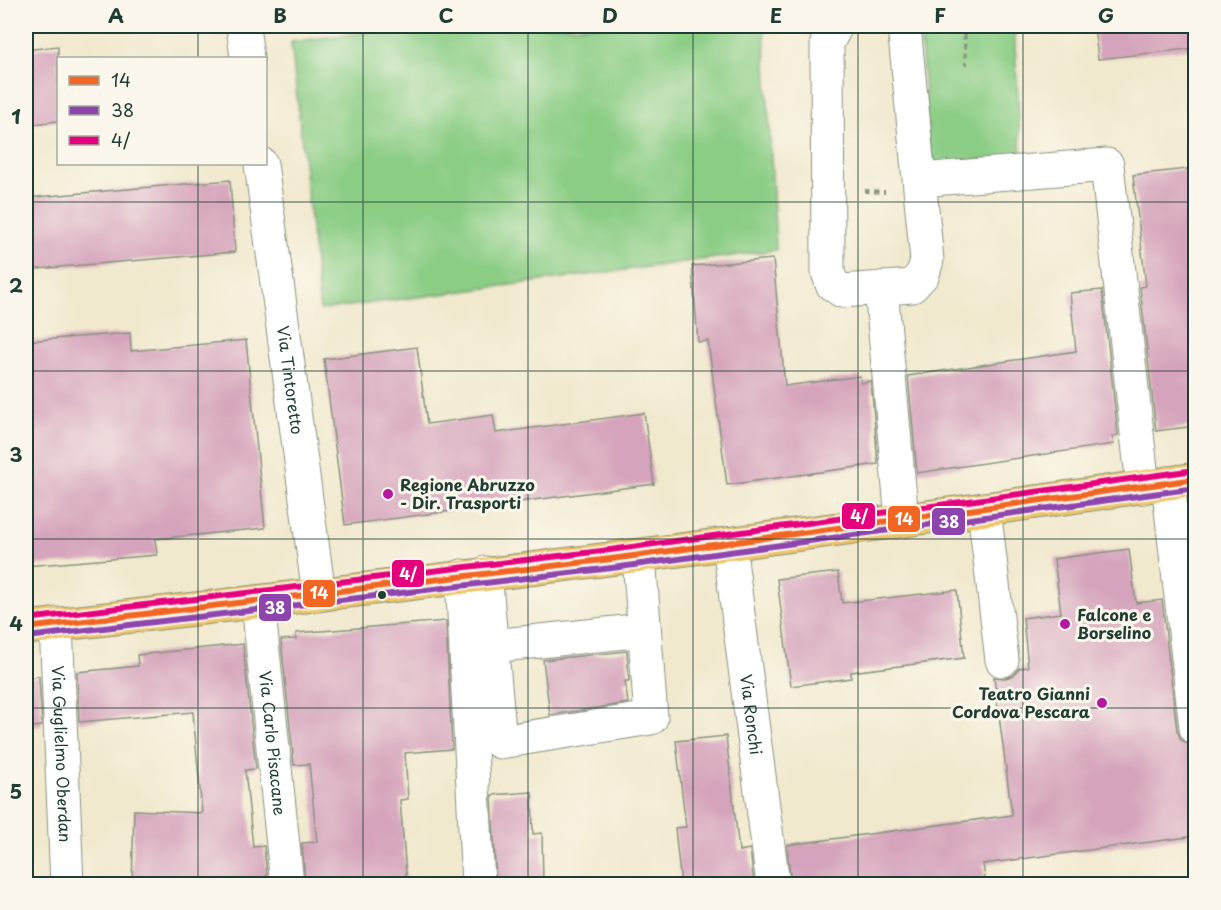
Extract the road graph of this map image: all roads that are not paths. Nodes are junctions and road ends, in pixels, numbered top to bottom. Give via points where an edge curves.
1 (243, 26) edge
2 (836, 26) edge
3 (904, 26) edge
4 (247, 57) edge
5 (261, 165) edge
6 (921, 186) junction
7 (880, 288) junction
8 (1169, 483) edge
9 (984, 509) junction
10 (902, 520) junction
11 (729, 544) junction
12 (639, 556) junction
13 (474, 574) junction
14 (319, 595) junction
15 (258, 603) junction
16 (41, 626) edge
17 (644, 630) junction
18 (492, 646) junction
19 (1002, 660) dead end
20 (1196, 728) edge
21 (67, 885) edge
22 (287, 885) edge
23 (478, 885) edge
24 (773, 885) edge

1 - 4 street
2 - 7 street via 827,43 828,272 832,284 842,291
3 - 6 street
5 - 14 street, Via Tintoretto
6 - 7 street via 927,260 923,274 912,285
6 - 8 street via 1107,165
7 - 10 street
8 - 9 main road
8 - 20 street
9 - 10 main road
9 - 19 street
10 - 11 main road
11 - 12 main road
11 - 24 street, Via Ronchi
12 - 13 main road
12 - 17 street
13 - 14 main road
13 - 18 street
13 - 23 street
14 - 15 main road
15 - 16 main road
15 - 22 street, Via Carlo Pisacane
16 - 21 street, Via Guglielmo Oberdan
17 - 18 street
17 - 18 street via 651,718 500,742

